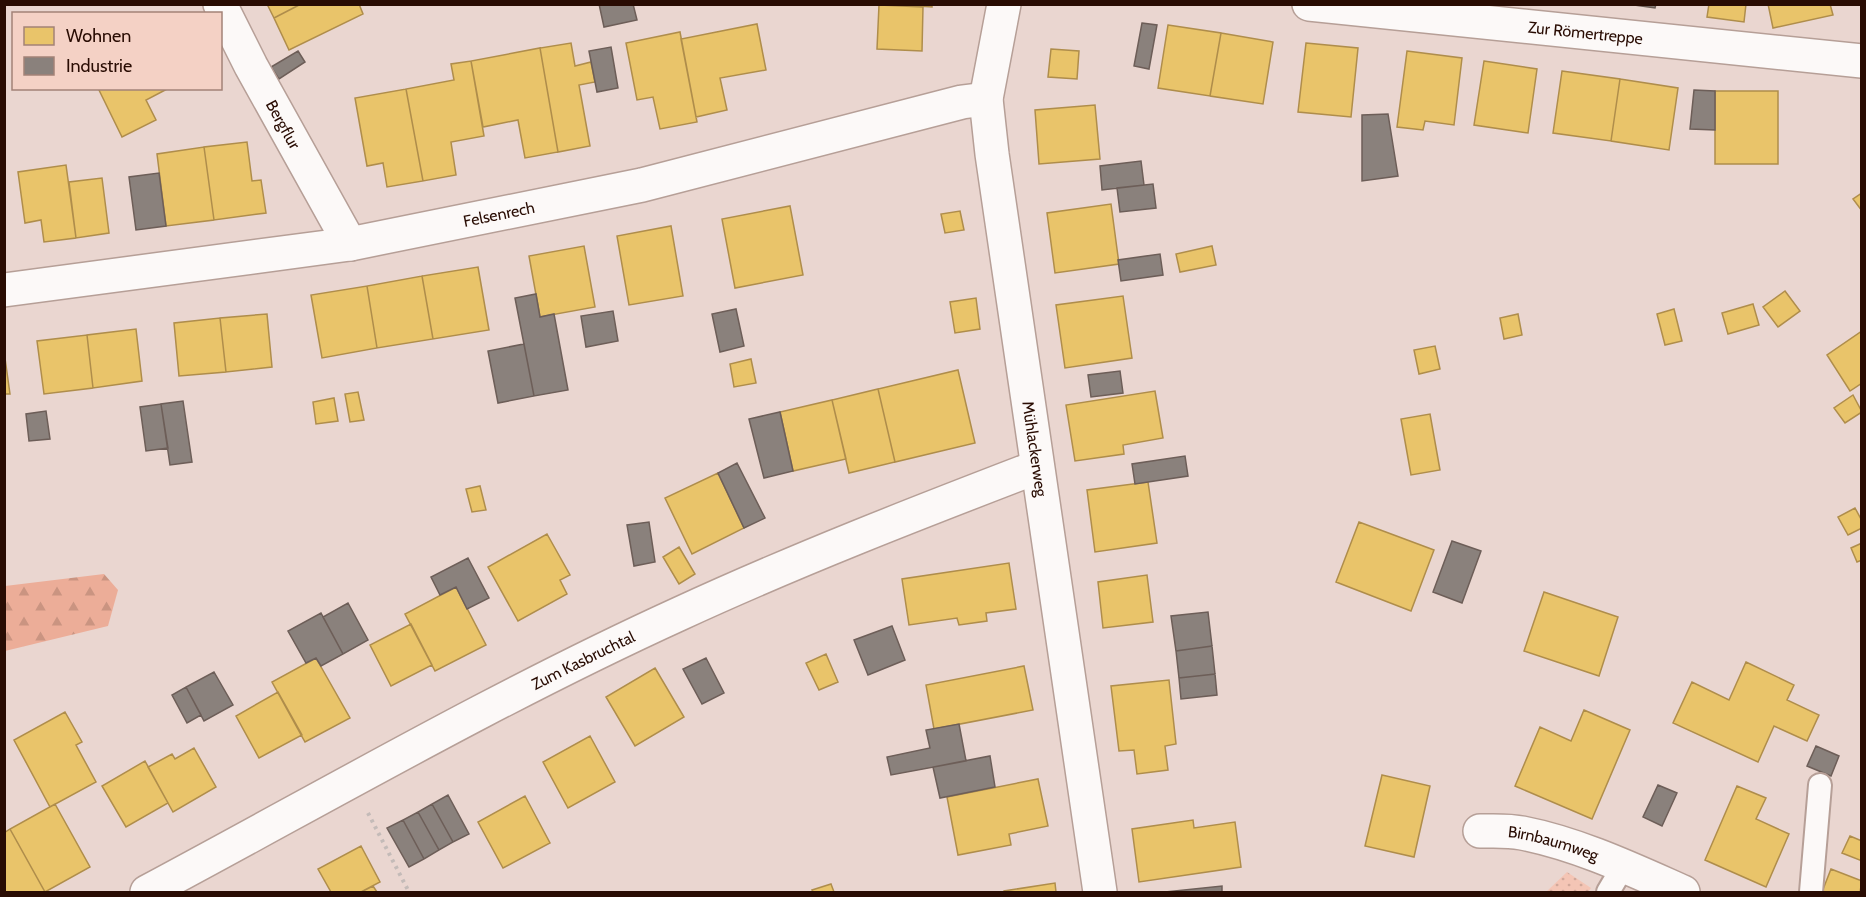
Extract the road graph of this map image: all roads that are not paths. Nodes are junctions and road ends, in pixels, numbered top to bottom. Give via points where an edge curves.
1 (220, 4) edge
2 (1004, 4) edge
3 (1309, 4) edge
4 (1862, 62) edge
5 (987, 99) junction
6 (350, 244) junction
7 (4, 290) edge
8 (1037, 467) junction
9 (1820, 785) dead end
10 (1480, 831) dead end
11 (1616, 879) edge
12 (147, 892) edge
13 (1100, 892) edge
14 (1683, 892) edge
15 (1811, 892) edge

1 - 6 street, Bergflur
2 - 5 street, Mühlackerweg
3 - 4 street, Zur Römertreppe
5 - 6 street, Felsenrech via 962,102 642,185
5 - 8 street, Mühlackerweg
6 - 7 street, Felsenrech
8 - 12 street, Zum Kasbruchtal via 906,517 678,614 506,700
8 - 13 street, Mühlackerweg
9 - 15 lane
10 - 11 street, Birnbaumweg via 1520,832 1560,843
11 - 14 street, Birnbaumweg

